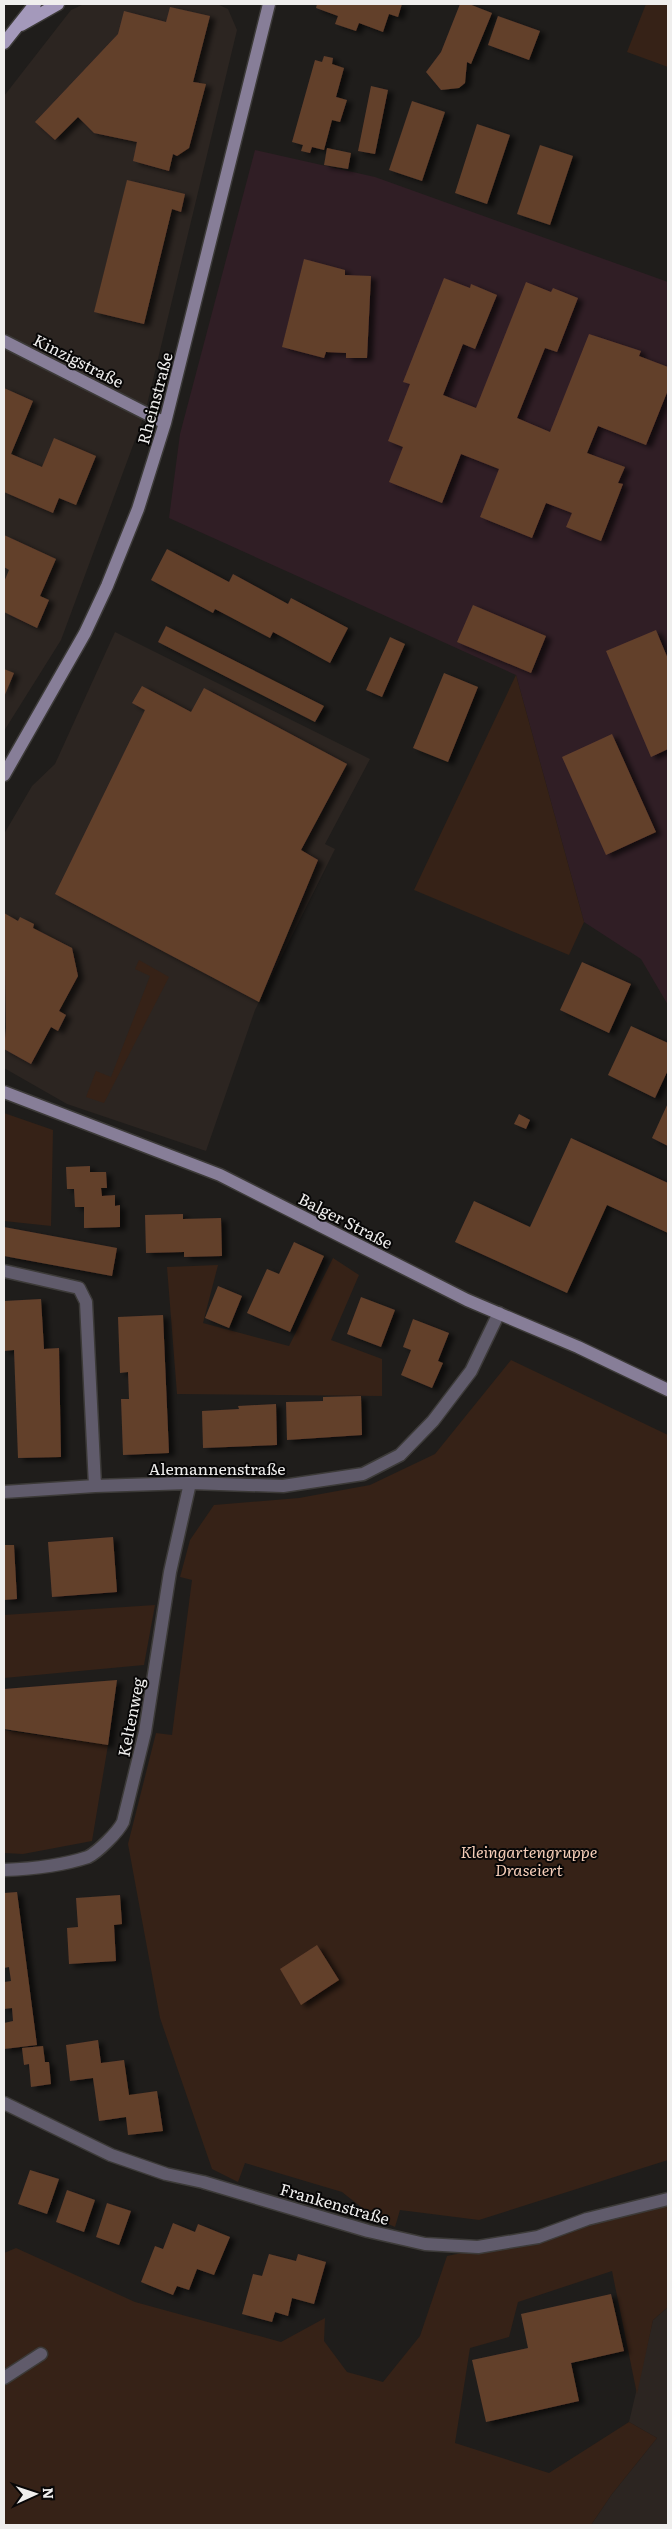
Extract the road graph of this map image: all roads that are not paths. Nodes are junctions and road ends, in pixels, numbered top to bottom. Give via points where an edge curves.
1 (35, 4) edge
2 (58, 4) edge
3 (269, 4) edge
4 (15, 28) junction
5 (4, 43) edge
6 (4, 340) edge
7 (165, 423) junction
8 (4, 775) edge
9 (4, 1092) edge
10 (4, 1272) edge
11 (499, 1313) junction
12 (668, 1390) edge
13 (190, 1484) junction
14 (95, 1486) junction
15 (4, 1492) edge
16 (4, 1870) edge
17 (4, 2103) edge
18 (668, 2199) edge
19 (41, 2354) dead end
20 (4, 2378) edge

1 - 4 main road
2 - 4 main road
3 - 7 street, Rheinstraße
4 - 5 main road
6 - 7 street, Kinzigstraße
7 - 8 street, Rheinstraße via 138,509 107,586 85,633
9 - 11 street, Balger Straße via 220,1176
10 - 14 street via 79,1288 86,1302
11 - 12 street, Balger Straße
11 - 13 street, Alemannenstraße via 471,1372 433,1421 400,1456 363,1474 283,1486
13 - 14 street, Alemannenstraße
13 - 16 street, Keltenweg via 170,1572 145,1732 123,1822 118,1831 89,1856 25,1870
14 - 15 street, Alemannenstraße
17 - 18 street, Frankenstraße via 111,2154 166,2174 424,2244 478,2247 538,2237 587,2219
19 - 20 street

